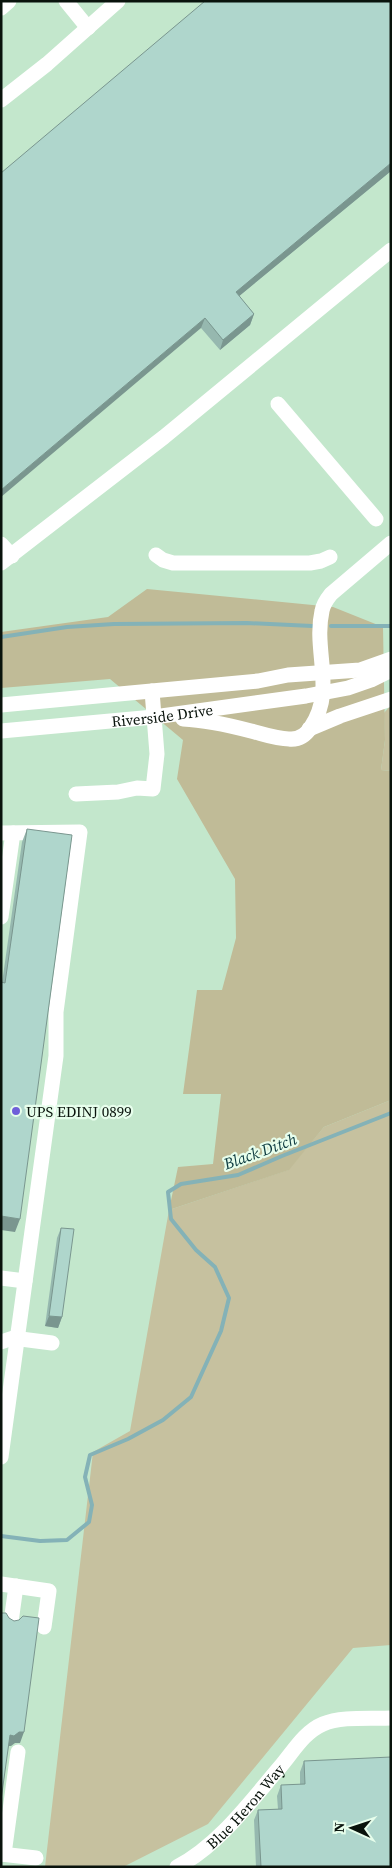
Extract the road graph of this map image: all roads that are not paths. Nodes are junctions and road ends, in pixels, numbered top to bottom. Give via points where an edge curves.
1 (9, 1) edge
2 (66, 1) edge
3 (118, 1) edge
4 (1, 8) edge
5 (88, 28) junction
6 (1, 100) edge
7 (391, 250) edge
8 (278, 404) dead end
9 (376, 519) dead end
10 (391, 543) edge
11 (1, 544) edge
12 (156, 555) dead end
13 (330, 557) dead end
14 (6, 559) edge
15 (321, 650) junction
16 (391, 660) edge
17 (391, 670) edge
18 (323, 673) junction
19 (288, 675) junction
20 (258, 681) junction
21 (152, 691) junction
22 (324, 693) junction
23 (306, 696) junction
24 (391, 699) edge
25 (1, 705) edge
26 (154, 717) junction
27 (310, 729) junction
28 (1, 732) edge
29 (76, 794) dead end
30 (7, 833) edge
31 (1, 916) edge
32 (1, 1278) edge
33 (25, 1281) junction
34 (18, 1338) junction
35 (1, 1342) edge
36 (52, 1343) dead end
37 (1, 1457) edge
38 (8, 1585) edge
39 (11, 1622) edge
40 (44, 1627) dead end
41 (391, 1718) edge
42 (18, 1752) dead end
43 (3, 1854) edge
44 (36, 1858) dead end
45 (177, 1867) edge

1 - 4 street
2 - 5 street
3 - 5 street
5 - 6 street
7 - 14 street via 164,437
8 - 9 street
10 - 15 street via 327,598 322,610
11 - 14 street
12 - 13 street via 173,563 310,563
15 - 18 street
15 - 19 street via 311,666
16 - 18 street, Riverside Drive via 360,670
17 - 22 street, Riverside Drive via 361,684
18 - 19 street, Riverside Drive
18 - 22 street
19 - 20 street, Riverside Drive
20 - 21 street, Riverside Drive
20 - 23 street via 286,685
21 - 25 street, Riverside Drive
21 - 26 street
22 - 23 street, Riverside Drive
22 - 27 street
23 - 26 street, Riverside Drive
23 - 27 street via 313,713
24 - 27 street
26 - 27 street via 216,722 289,739 302,737
26 - 28 street, Riverside Drive
26 - 29 street via 157,754 153,789
30 - 31 street
30 - 33 street via 80,832 56,1012 56,1056
32 - 33 street
33 - 34 street
34 - 35 street
34 - 36 street
34 - 37 street
38 - 39 street
38 - 40 street via 49,1590
41 - 45 street, Blue Heron Way via 327,1722 315,1727 222,1832
42 - 43 street
43 - 44 street

